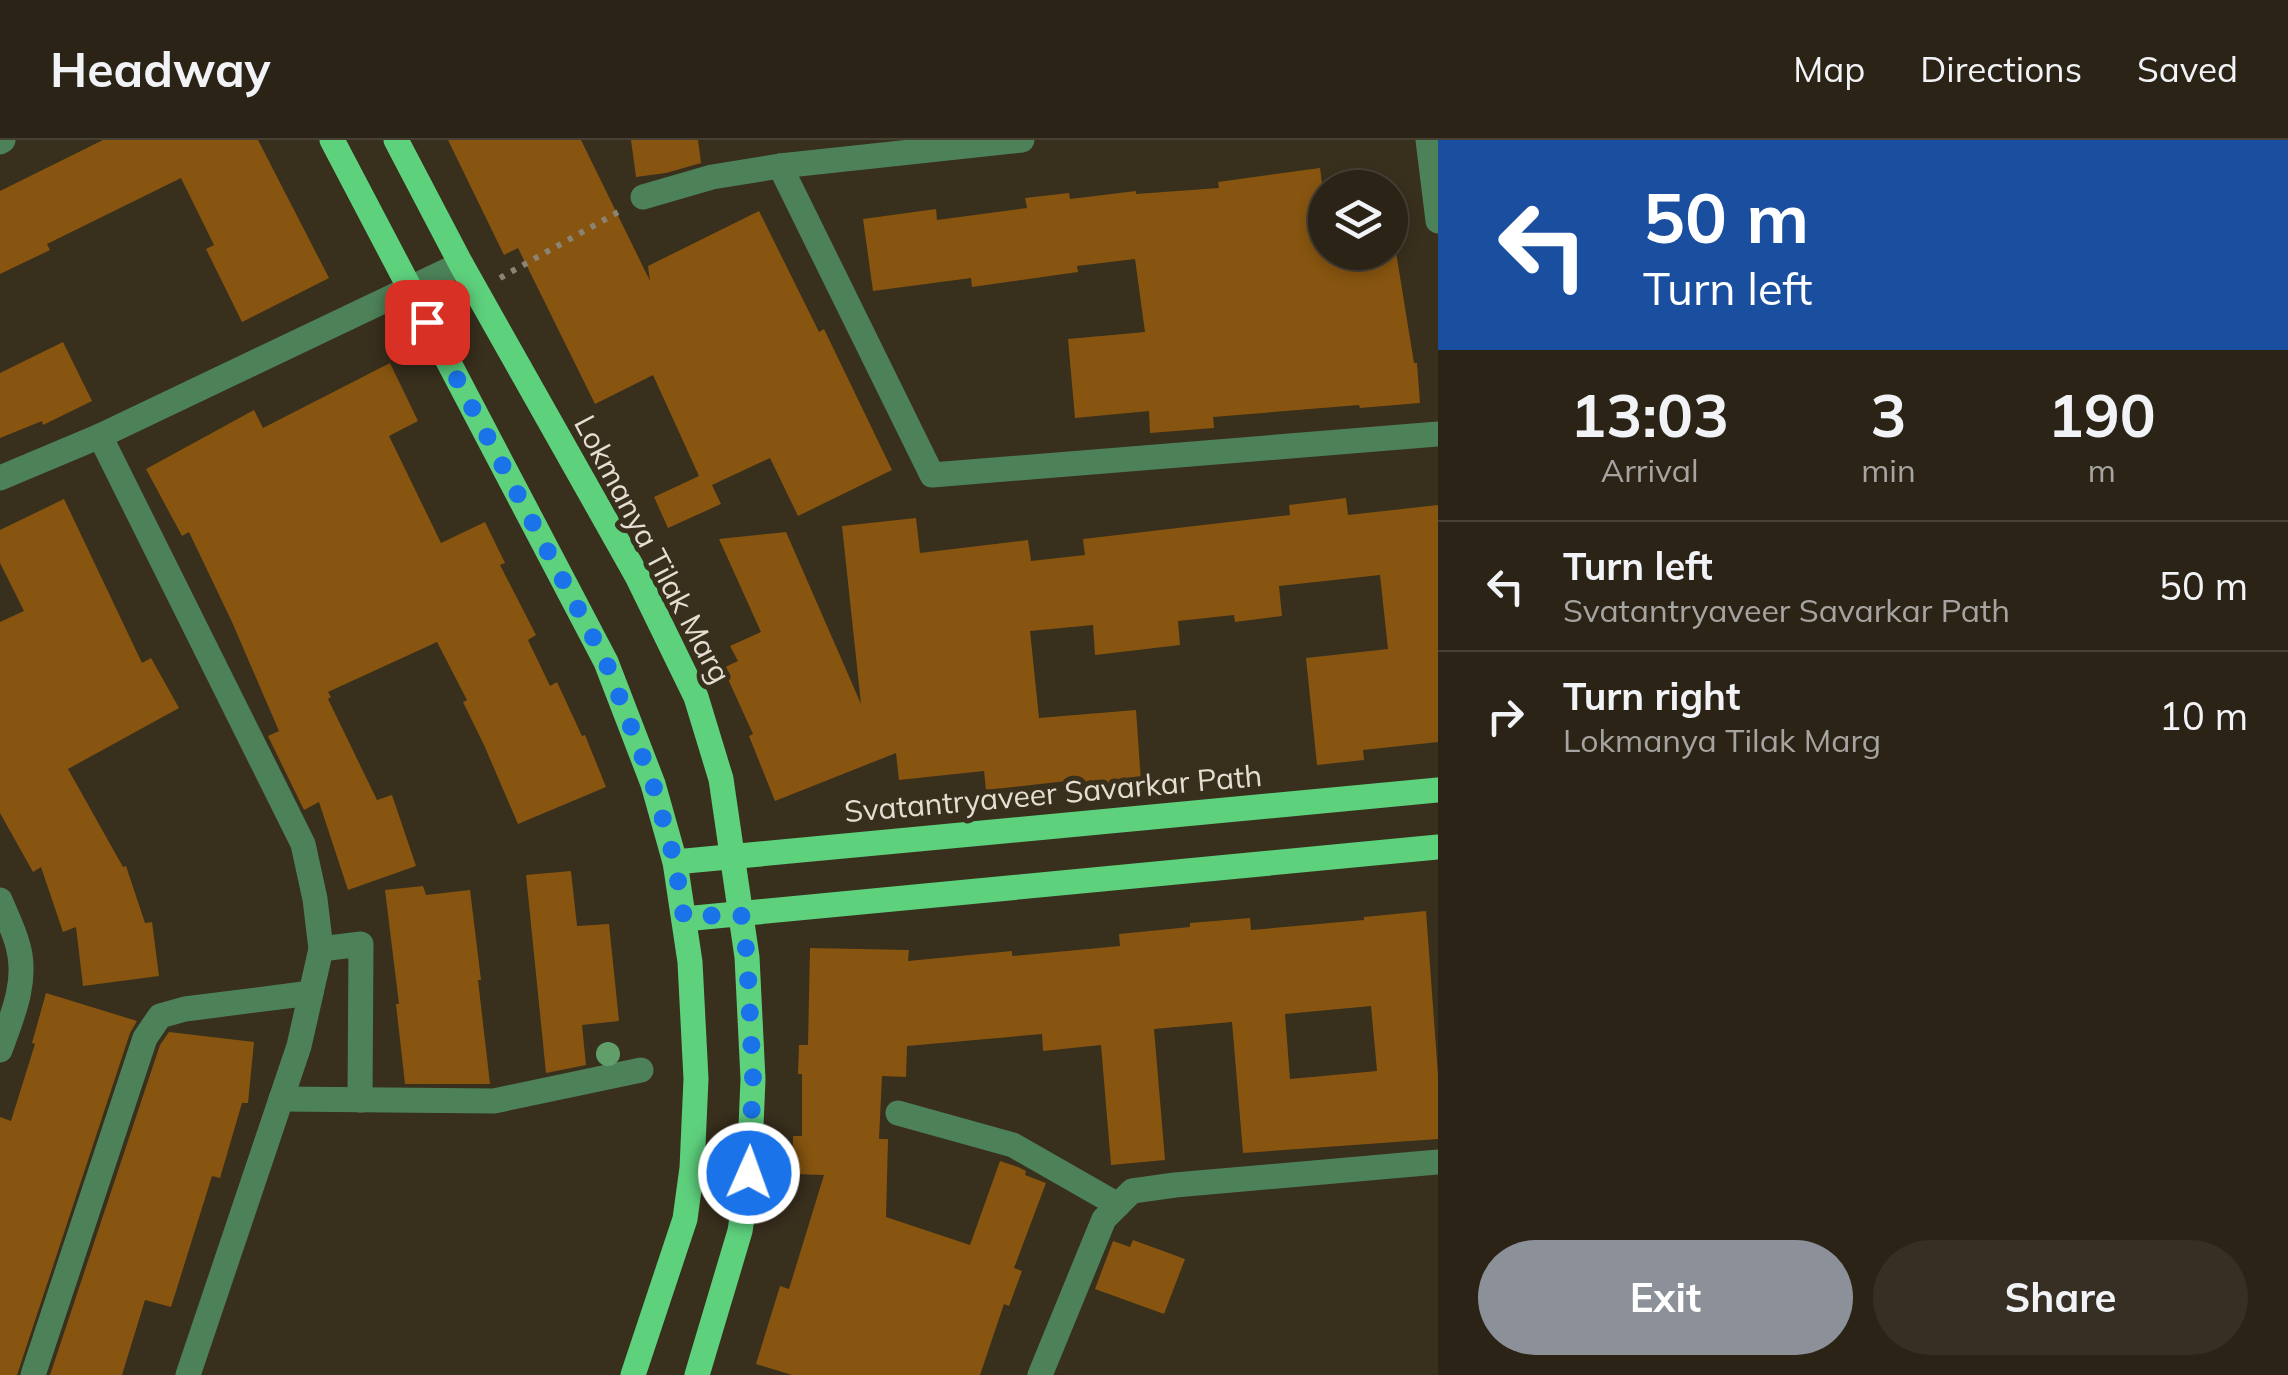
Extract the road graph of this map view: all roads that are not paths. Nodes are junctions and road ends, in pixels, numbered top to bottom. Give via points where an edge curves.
1 (332, 140) edge
2 (396, 140) edge
3 (1022, 140) edge
4 (1428, 140) edge
5 (780, 166) junction
6 (643, 198) road end
7 (1438, 221) edge
8 (461, 264) junction
9 (410, 289) junction
10 (1438, 434) edge
11 (100, 436) junction
12 (0, 478) edge
13 (1438, 790) edge
14 (1438, 847) edge
15 (732, 856) junction
16 (675, 862) junction
17 (0, 900) edge
18 (741, 913) junction
19 (684, 918) junction
20 (321, 948) junction
21 (311, 993) junction
22 (0, 1050) edge
23 (641, 1070) dead end
24 (281, 1098) junction
25 (360, 1100) junction
26 (898, 1113) dead end
27 (1438, 1162) edge
28 (1118, 1205) junction
29 (32, 1375) edge
30 (188, 1375) edge
31 (633, 1375) edge
32 (697, 1375) edge
33 (1040, 1375) edge

1 - 9 main road
2 - 8 main road, Lokmanya Tilak Marg
3 - 5 street
4 - 7 street
5 - 6 street
5 - 10 street via 932,475
8 - 9 street
8 - 15 main road, Lokmanya Tilak Marg via 637,576 696,696 721,778
9 - 11 street
9 - 16 main road via 606,662
11 - 12 street
11 - 20 street via 303,844
13 - 15 main road, Svatantryaveer Savarkar Path
14 - 18 main road
15 - 16 main road, Svatantryaveer Savarkar Path
15 - 18 main road, Lokmanya Tilak Marg
16 - 19 main road
17 - 22 street via 19,948 21,979
18 - 19 main road
18 - 32 main road, Lokmanya Tilak Marg via 753,1078 749,1173 740,1231
19 - 31 main road via 696,1079 692,1168 685,1219
20 - 21 street
20 - 25 street via 361,944
21 - 24 street
21 - 29 street via 160,1016 146,1038
23 - 25 street via 494,1101
24 - 25 street
24 - 30 street
26 - 28 street via 1012,1144
27 - 28 street via 1174,1185 1132,1191
28 - 33 street via 1104,1219

